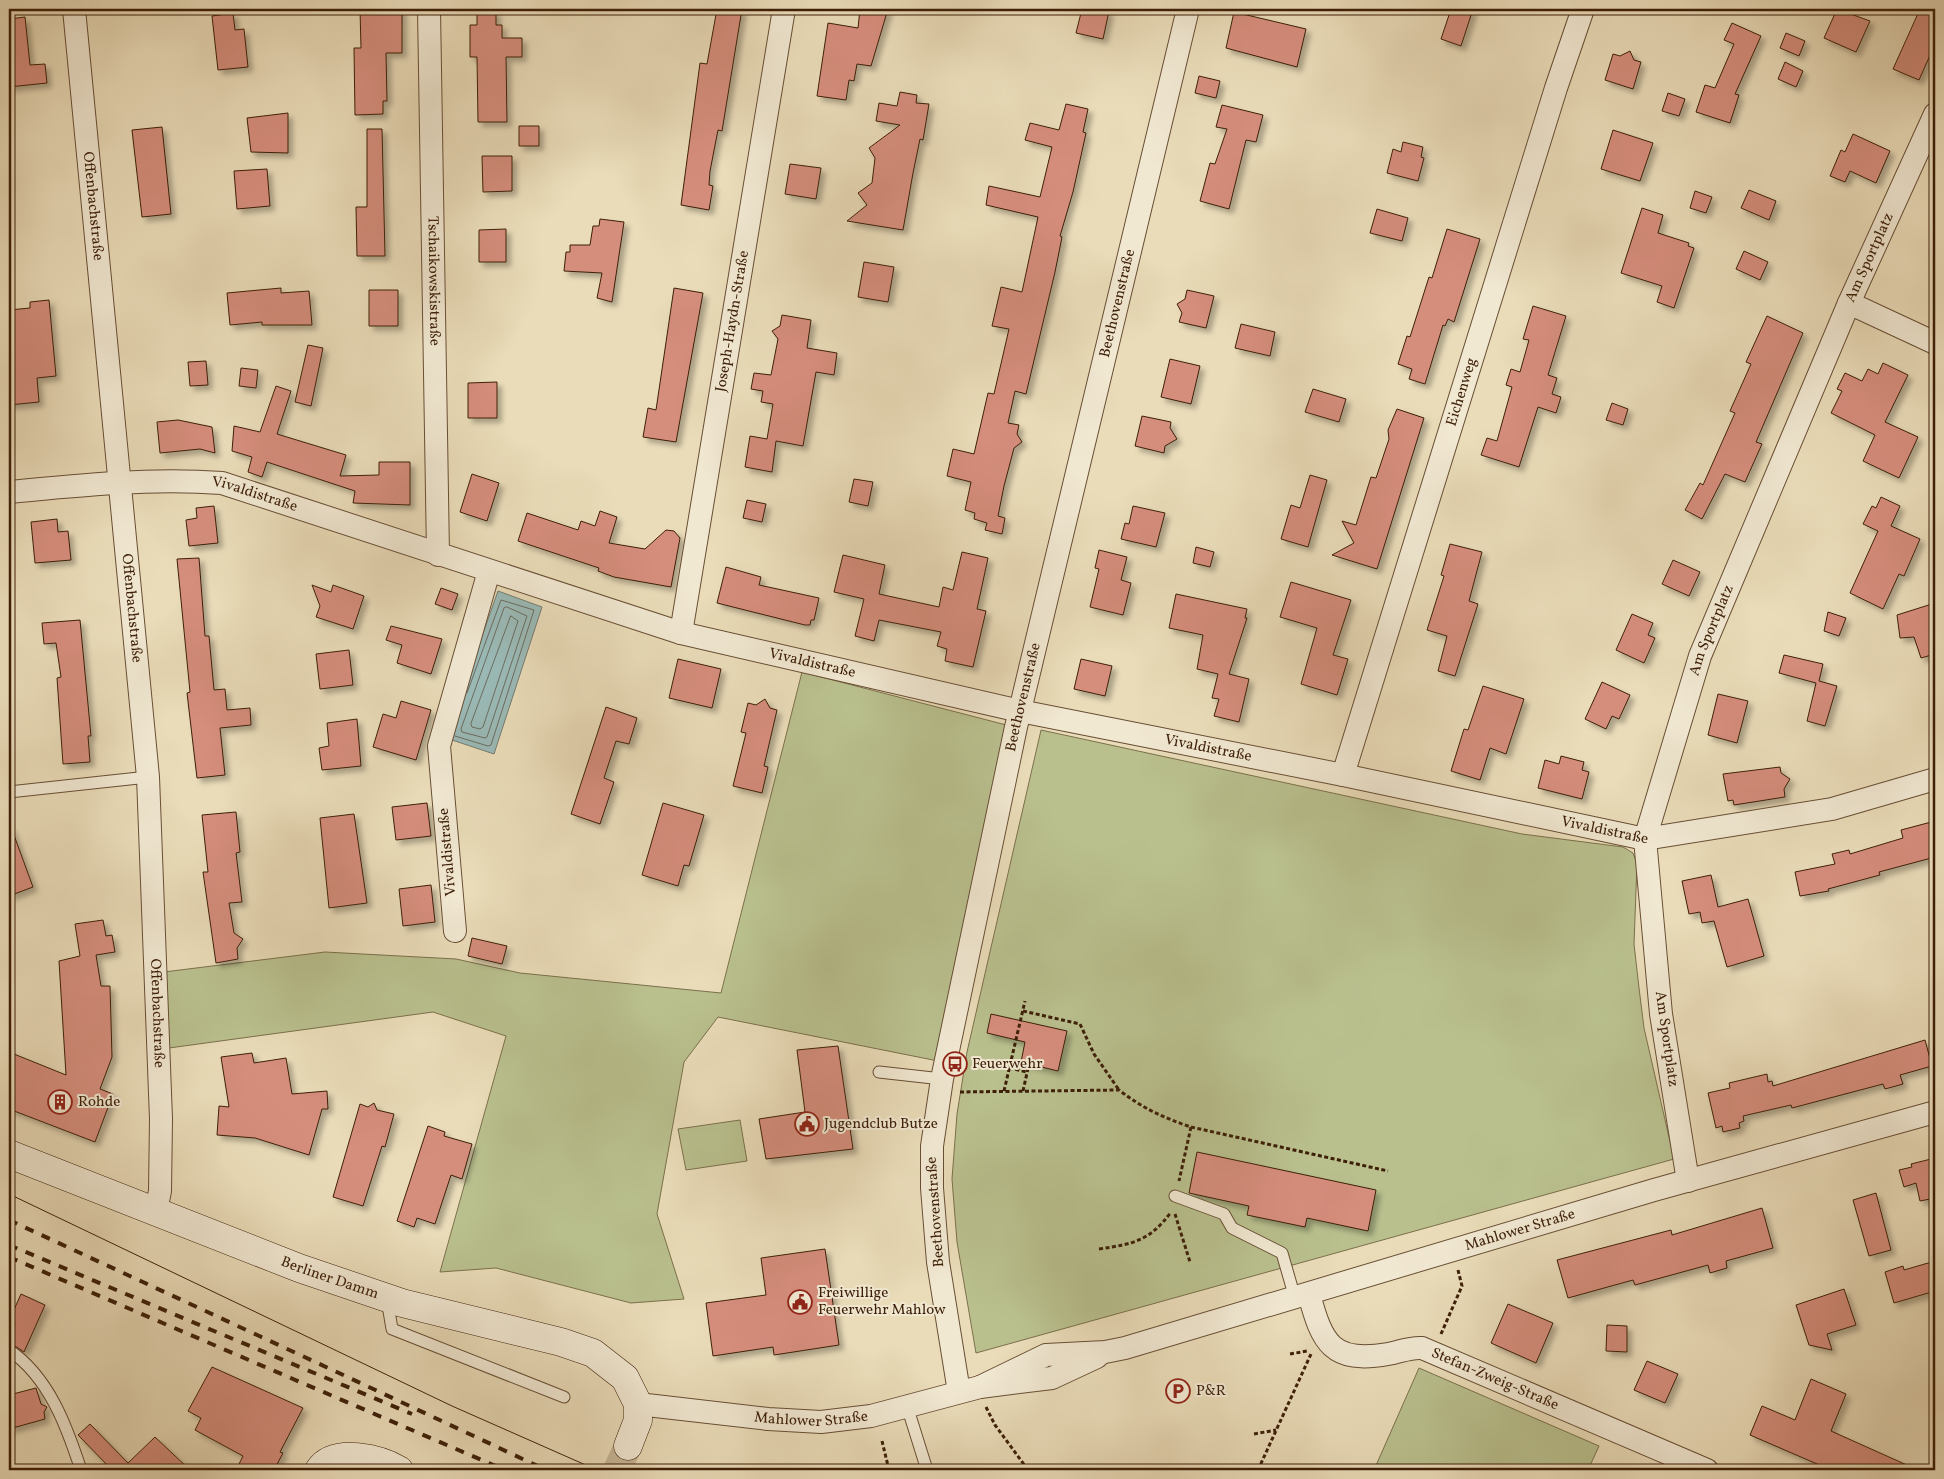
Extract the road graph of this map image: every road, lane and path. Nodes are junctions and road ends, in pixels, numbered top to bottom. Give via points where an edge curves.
1 (74, 9) edge
2 (429, 9) edge
3 (784, 9) edge
4 (1188, 9) edge
5 (1583, 9) edge
6 (1935, 114) edge
7 (1849, 303) junction
8 (1935, 343) edge
9 (120, 482) junction
10 (9, 492) edge
11 (438, 555) junction
12 (489, 571) junction
13 (681, 633) junction
14 (1020, 711) junction
15 (1342, 775) junction
16 (148, 777) junction
17 (1935, 779) edge
18 (9, 792) edge
19 (1645, 839) junction
20 (456, 931) dead end
21 (1026, 1000) dead end
22 (1023, 1011) junction
23 (1029, 1064) dead end
24 (1009, 1068) junction
25 (879, 1072) dead end
26 (1027, 1072) junction
27 (941, 1085) junction
28 (1120, 1090) junction
29 (1023, 1091) junction
30 (1004, 1092) junction
31 (1935, 1112) edge
32 (1191, 1127) junction
33 (9, 1154) edge
34 (1388, 1171) dead end
35 (1688, 1181) junction
36 (1176, 1196) joint
37 (156, 1211) junction
38 (1099, 1249) dead end
39 (1190, 1262) dead end
40 (1457, 1263) dead end
41 (1302, 1296) junction
42 (387, 1297) junction
43 (1434, 1335) dead end
44 (9, 1350) edge
45 (1290, 1354) dead end
46 (970, 1390) junction
47 (564, 1397) dead end
48 (638, 1404) junction
49 (907, 1406) junction
50 (1277, 1430) junction
51 (1254, 1434) dead end
52 (882, 1441) dead end
53 (628, 1446) tunnel mouth
54 (81, 1470) edge
55 (319, 1470) edge
56 (399, 1470) edge
57 (889, 1470) edge
58 (927, 1470) edge
59 (1028, 1470) edge
60 (1258, 1470) edge
61 (1707, 1470) edge

1 - 9 street, Offenbachstraße
2 - 11 street, Tschaikowskistraße
3 - 13 street, Joseph-Haydn-Straße
4 - 14 street, Beethovenstraße
5 - 15 street, Eichenweg
6 - 7 street, Am Sportplatz
7 - 8 street
7 - 19 street, Am Sportplatz via 1700,656
9 - 10 street, Vivaldistraße
9 - 11 street, Vivaldistraße via 176,480 222,483
9 - 16 street, Offenbachstraße
11 - 12 street, Vivaldistraße
12 - 13 street, Vivaldistraße
12 - 20 street, Vivaldistraße via 439,746
13 - 14 street, Vivaldistraße
14 - 15 street, Vivaldistraße
14 - 27 street, Beethovenstraße
15 - 19 street, Vivaldistraße
16 - 18 lane
16 - 37 street, Offenbachstraße via 161,1119 160,1191
17 - 19 street, Vivaldistraße via 1832,810
19 - 35 street, Am Sportplatz via 1661,1014
21 - 22 path
22 - 24 path
22 - 28 path via 1080,1024 1094,1054
23 - 26 path
24 - 26 path
24 - 30 path
25 - 27 lane
26 - 29 path
27 - 30 path
27 - 46 street, Beethovenstraße via 932,1146 938,1262
28 - 29 path
28 - 32 path via 1155,1114
29 - 30 path
31 - 35 street, Mahlower Straße
32 - 34 path
32 - 36 path
33 - 37 main road, Berliner Damm
35 - 41 street, Mahlower Straße
36 - 41 lane via 1224,1214 1232,1228 1282,1252
37 - 42 main road, Berliner Damm via 299,1268
38 - 39 path via 1134,1244 1159,1229 1173,1210
40 - 43 path via 1462,1286 1442,1334
41 - 46 street, Mahlower Straße via 1106,1352 1046,1355
41 - 61 street, Stefan-Zweig-Straße via 1323,1336 1338,1351 1371,1356 1422,1348
42 - 47 lane via 392,1329
42 - 48 main road, Berliner Damm via 593,1353 625,1378
44 - 54 lane via 44,1384 72,1442
45 - 50 path via 1313,1350
46 - 49 street, Mahlower Straße
46 - 59 path
48 - 49 street, Mahlower Straße via 768,1420 821,1422 871,1416
48 - 53 main road via 638,1420
49 - 58 lane
50 - 51 path
50 - 60 path
52 - 57 path
55 - 56 main road via 331,1461 355,1456 386,1463

